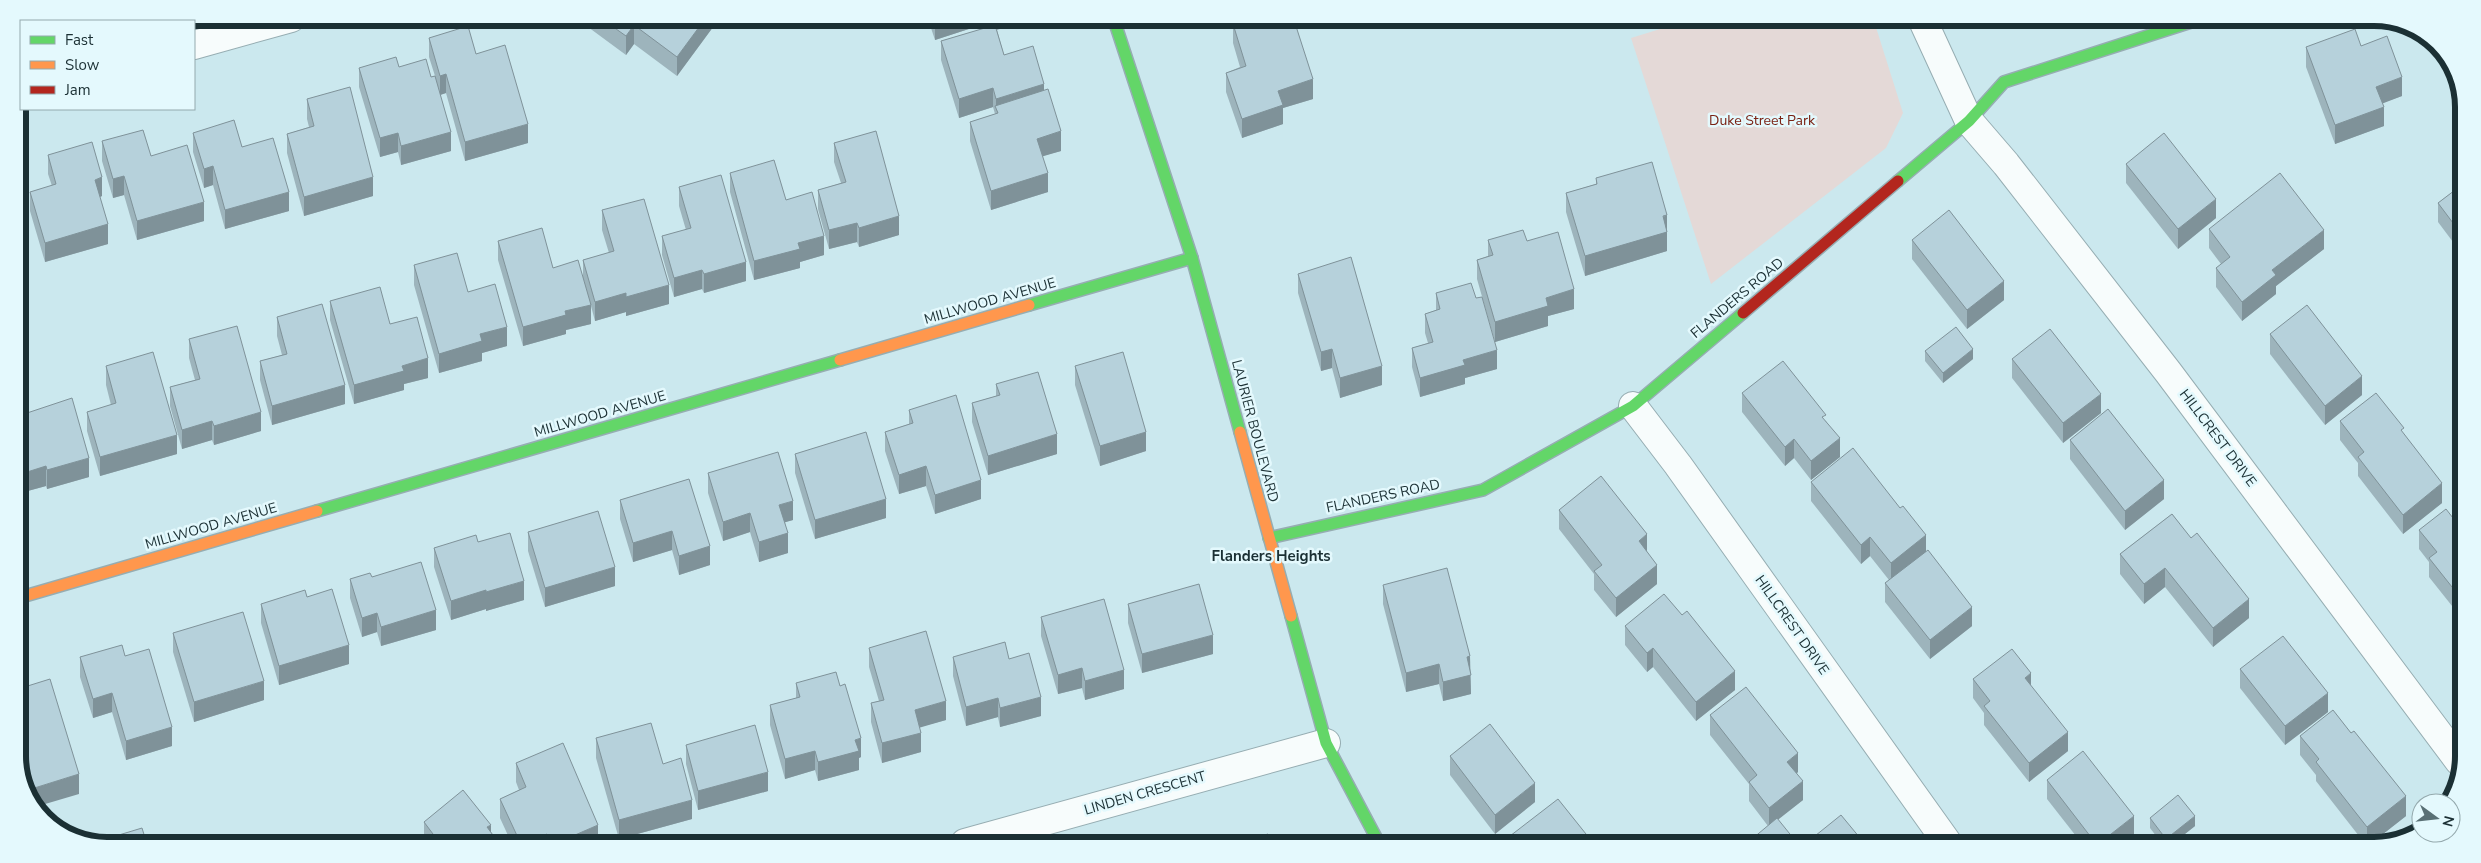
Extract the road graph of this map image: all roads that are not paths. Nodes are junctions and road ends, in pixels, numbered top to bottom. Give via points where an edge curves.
1 (262, 26) edge
2 (1116, 26) edge
3 (1925, 26) edge
4 (2179, 26) edge
5 (195, 45) edge
6 (1969, 121) junction
7 (1192, 258) junction
8 (1633, 406) junction
9 (1269, 538) junction
10 (26, 596) edge
11 (1326, 743) junction
12 (2455, 756) edge
13 (987, 837) edge
14 (1375, 837) edge
15 (1943, 837) edge

1 - 5 street
2 - 7 street, LAURIER BOULEVARD
3 - 6 street, HILLCREST DRIVE
4 - 6 street, FLANDERS ROAD via 2004,82
6 - 8 street, FLANDERS ROAD
6 - 12 street, HILLCREST DRIVE via 2168,372
7 - 9 street, LAURIER BOULEVARD
7 - 10 street, MILLWOOD AVENUE
8 - 9 street, FLANDERS ROAD via 1483,490
8 - 15 street, HILLCREST DRIVE
9 - 11 street, LAURIER BOULEVARD
11 - 13 street, LINDEN CRESCENT
11 - 14 street, LAURIER BOULEVARD

